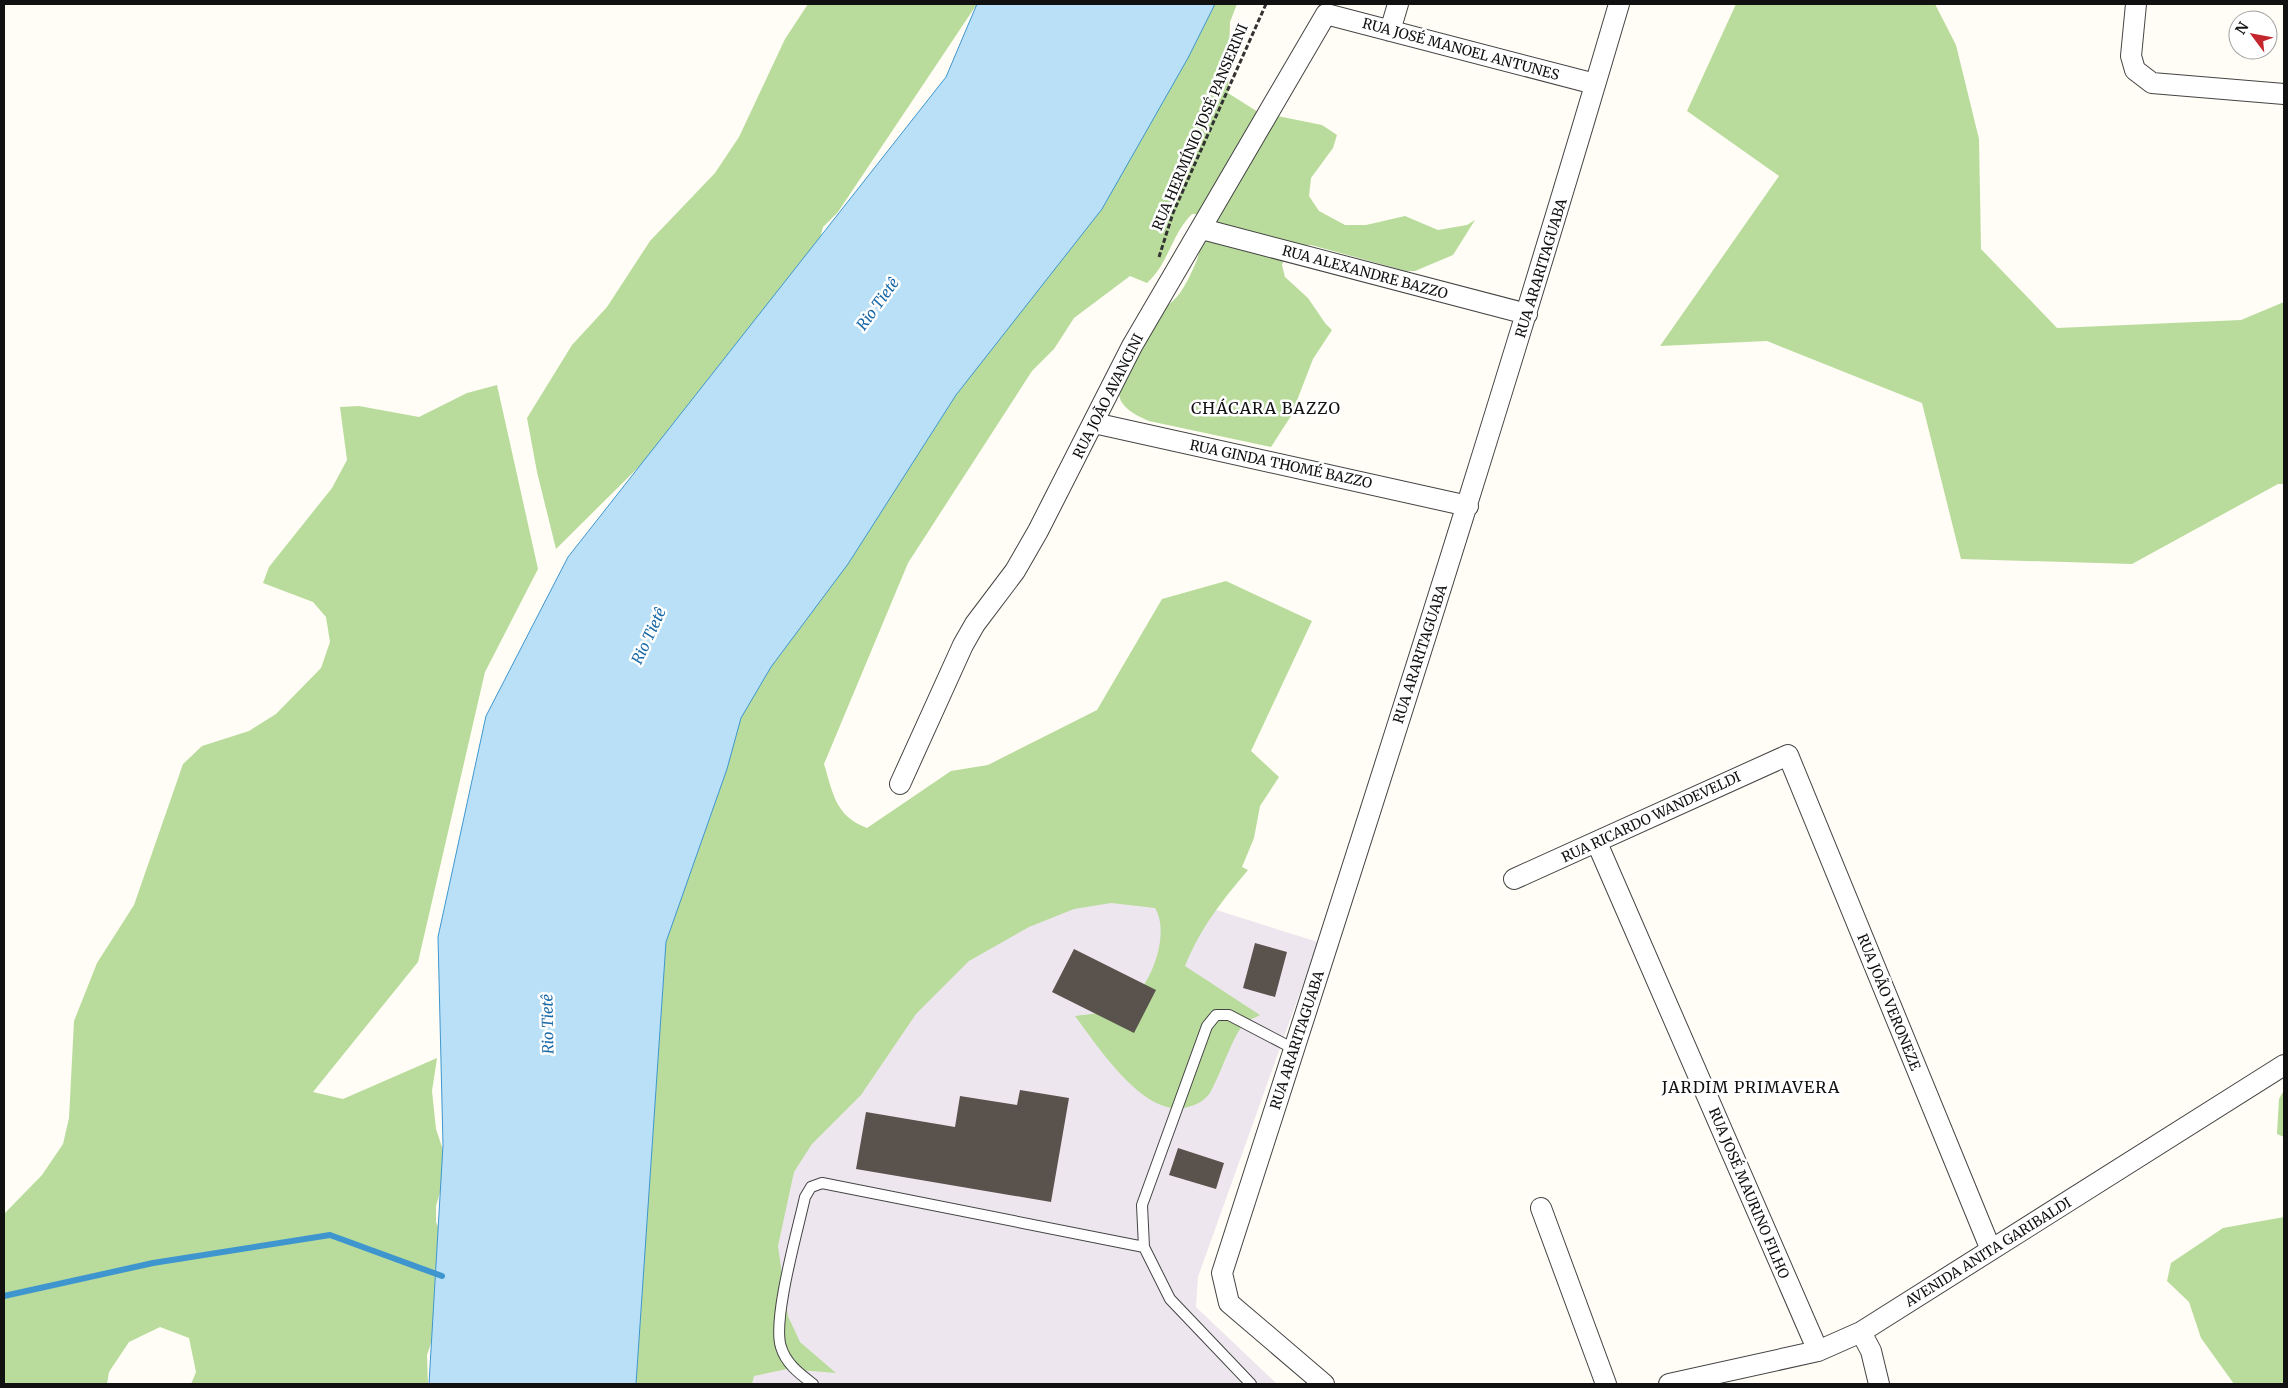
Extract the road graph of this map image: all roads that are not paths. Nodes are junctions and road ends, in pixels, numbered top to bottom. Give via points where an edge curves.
1 (1398, 4) edge
2 (1619, 4) edge
3 (2136, 4) edge
4 (1326, 14) joint
5 (1390, 31) junction
6 (1595, 84) junction
7 (2284, 94) edge
8 (1202, 229) junction
9 (1527, 314) junction
10 (1094, 423) junction
11 (1468, 506) junction
12 (1788, 755) joint
13 (900, 784) dead end
14 (1597, 843) junction
15 (1514, 879) dead end
16 (1294, 1049) junction
17 (2284, 1065) edge
18 (1541, 1208) dead end
19 (1144, 1247) junction
20 (1991, 1250) junction
21 (1861, 1332) junction
22 (1818, 1351) junction
23 (1696, 1381) edge
24 (813, 1384) edge
25 (1251, 1384) edge
26 (1324, 1384) edge
27 (1606, 1384) edge
28 (1669, 1384) edge
29 (1879, 1384) edge

1 - 5 street
2 - 6 street, RUA ARARITAGUABA
3 - 7 street via 2132,56 2135,70 2152,83
4 - 5 street, RUA JOSÉ MANOEL ANTUNES
4 - 8 street, RUA JOÃO AVANCINI
5 - 6 street, RUA JOSÉ MANOEL ANTUNES
6 - 9 street, RUA ARARITAGUABA
8 - 9 street, RUA ALEXANDRE BAZZO
8 - 10 street, RUA JOÃO AVANCINI via 1132,346
9 - 11 street, RUA ARARITAGUABA
10 - 11 street, RUA GINDA THOMÉ BAZZO
10 - 13 street, RUA JOÃO AVANCINI via 1015,571 963,645
11 - 16 street, RUA ARARITAGUABA
12 - 14 street, RUA RICARDO WANDEVELDI
12 - 20 street, RUA JOÃO VERONEZE
14 - 15 street, RUA RICARDO WANDEVELDI
14 - 22 street, RUA JOSÉ MAURINO FILHO
16 - 19 lane via 1229,1015 1216,1015 1207,1026 1142,1204
16 - 26 street, RUA ARARITAGUABA via 1222,1273 1229,1303
17 - 20 street, AVENIDA ANITA GARIBALDI
18 - 27 street
19 - 24 lane via 822,1183 811,1187 805,1197 780,1312 781,1347 794,1370
19 - 25 lane via 1170,1299
20 - 21 street, AVENIDA ANITA GARIBALDI
21 - 22 street, AVENIDA ANITA GARIBALDI
21 - 29 street via 1871,1351
22 - 23 street, AVENIDA ANITA GARIBALDI
23 - 28 street, AVENIDA ANITA GARIBALDI

